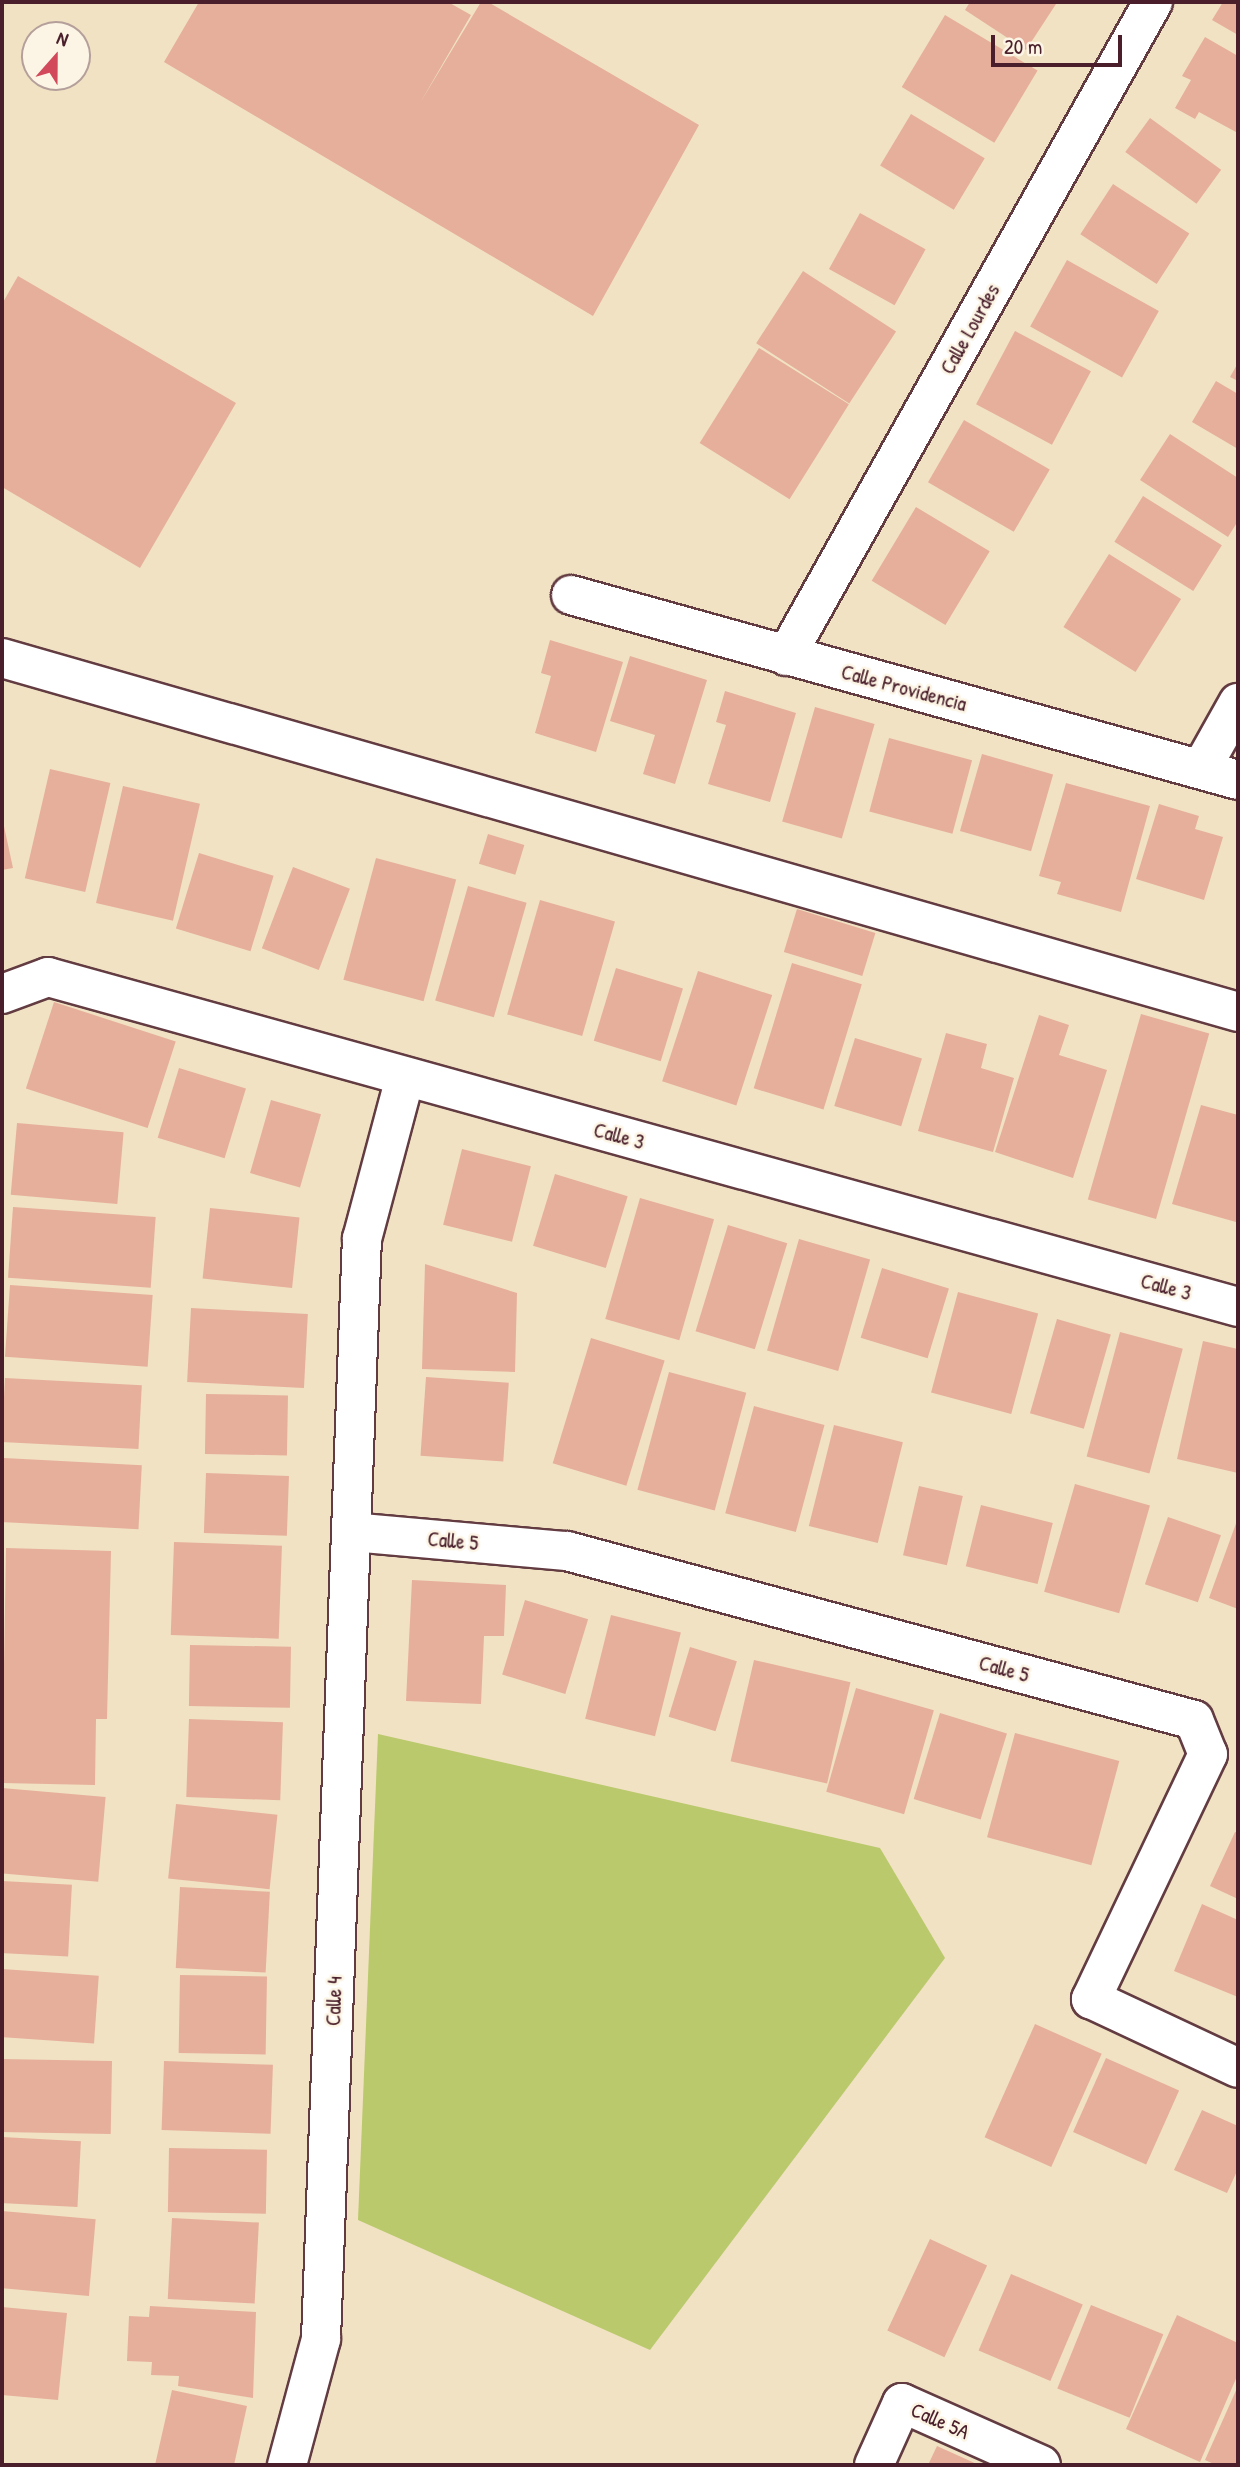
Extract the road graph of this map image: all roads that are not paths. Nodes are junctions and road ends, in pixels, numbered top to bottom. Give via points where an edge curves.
1 (1153, 2) edge
2 (571, 594) dead end
3 (786, 656) junction
4 (2, 659) edge
5 (1238, 703) edge
6 (1202, 769) junction
7 (1238, 780) edge
8 (2, 994) edge
9 (1238, 1012) edge
10 (405, 1077) junction
11 (1238, 1307) edge
12 (352, 1532) junction
13 (1238, 2068) edge
14 (287, 2465) edge
15 (874, 2465) edge
16 (1041, 2465) edge

1 - 3 street, Calle Lourdes
2 - 3 street, Calle Providencia
3 - 6 street, Calle Providencia
4 - 9 street
5 - 6 street
6 - 7 street, Calle Providencia
8 - 10 street, Calle 3 via 48,977
10 - 11 street, Calle 3
10 - 12 street, Calle 4 via 362,1239
12 - 13 street, Calle 5 via 567,1551 1194,1720 1208,1754 1091,1999
12 - 14 street, Calle 4 via 321,2339
15 - 16 street, Calle 5A via 902,2403

